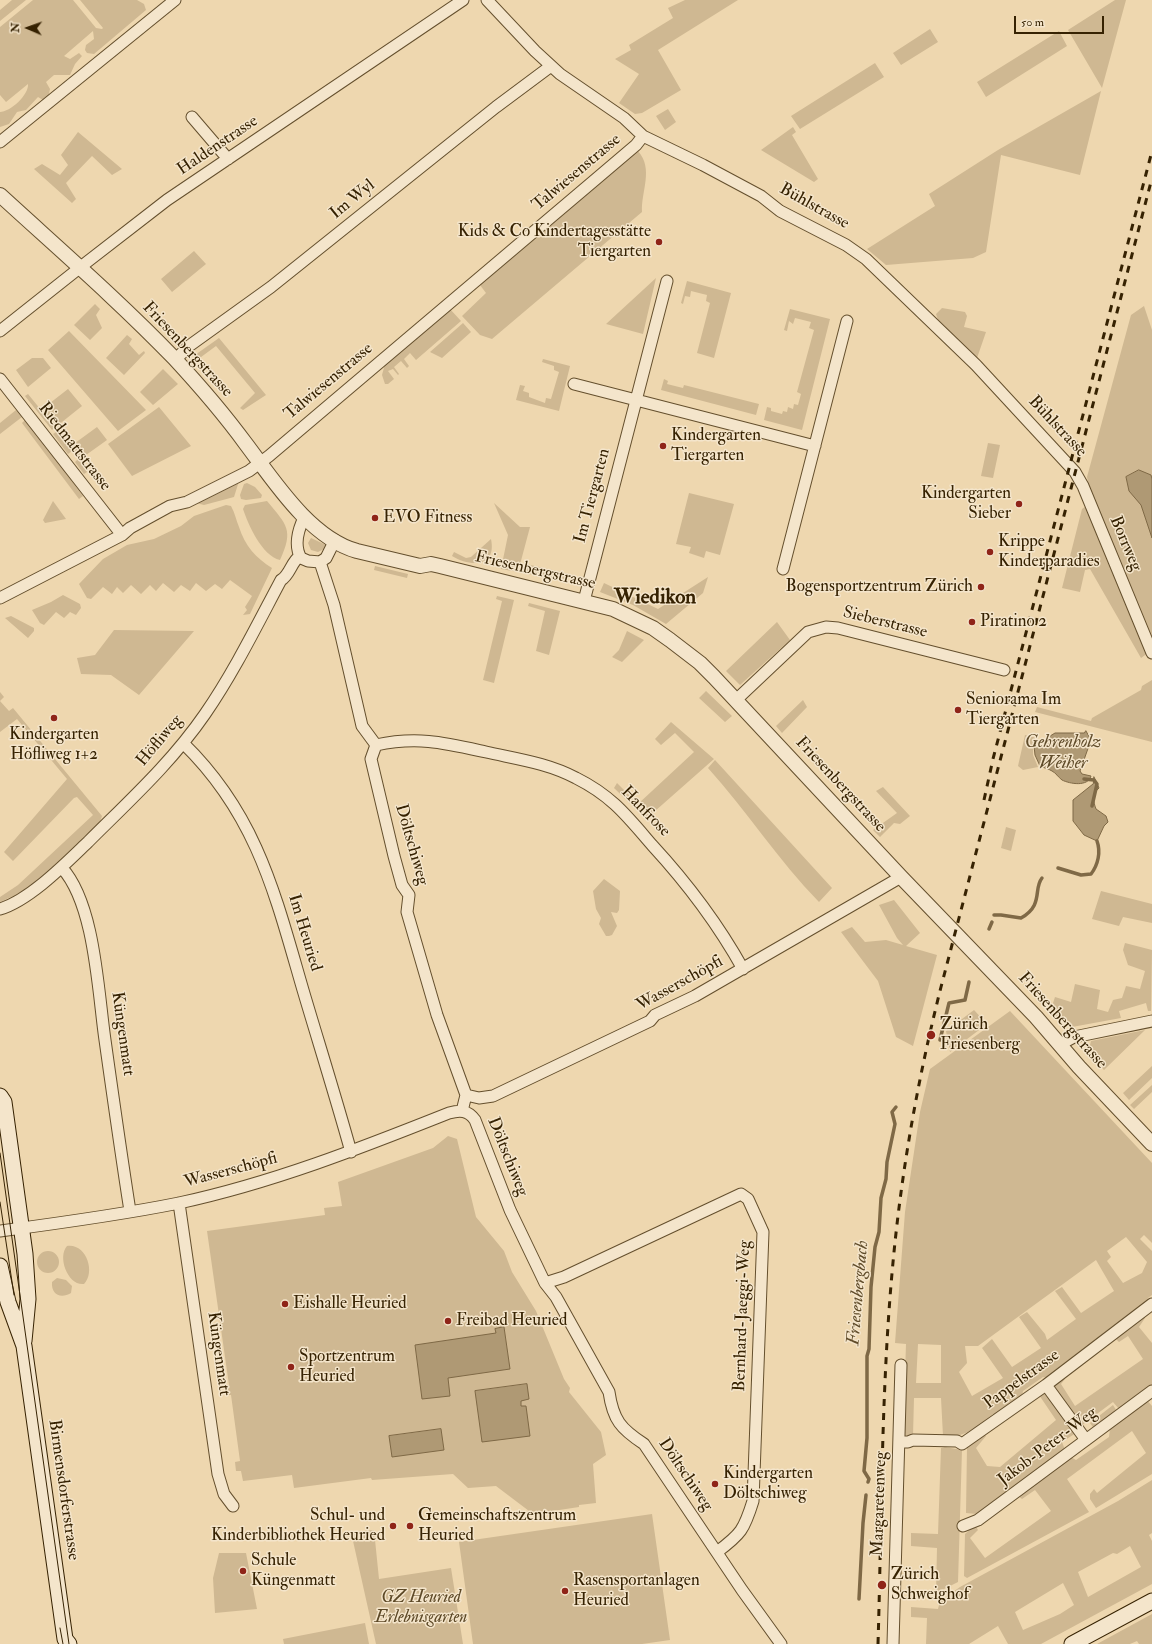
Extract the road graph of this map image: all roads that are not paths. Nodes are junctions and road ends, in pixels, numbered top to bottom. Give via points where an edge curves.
1 (175, 0) edge
2 (464, 0) edge
3 (487, 0) edge
4 (551, 66) junction
5 (192, 117) dead end
6 (643, 136) junction
7 (0, 142) edge
8 (228, 159) junction
9 (0, 195) edge
10 (80, 268) junction
11 (667, 281) dead end
12 (847, 321) dead end
13 (0, 331) edge
14 (176, 360) junction
15 (0, 379) edge
16 (574, 384) dead end
17 (636, 399) junction
18 (815, 446) junction
19 (260, 463) junction
20 (1084, 492) joint
21 (304, 518) junction
22 (122, 535) junction
23 (335, 540) junction
24 (300, 556) junction
25 (320, 562) junction
26 (783, 569) dead end
27 (0, 598) edge
28 (584, 601) junction
29 (1152, 653) edge
30 (1004, 670) dead end
31 (736, 700) junction
32 (183, 743) junction
33 (376, 745) junction
34 (62, 868) junction
35 (901, 877) junction
36 (0, 909) edge
37 (743, 969) junction
38 (1152, 1021) edge
39 (1061, 1044) junction
40 (464, 1092) junction
41 (0, 1096) edge
42 (462, 1111) junction
43 (1152, 1144) edge
44 (351, 1152) junction
45 (179, 1202) junction
46 (130, 1211) junction
47 (21, 1228) junction
48 (0, 1232) edge
49 (0, 1266) edge
50 (545, 1283) junction
51 (1152, 1304) edge
52 (24, 1346) junction
53 (901, 1365) dead end
54 (1046, 1385) junction
55 (1152, 1392) edge
56 (1086, 1440) junction
57 (899, 1442) junction
58 (233, 1506) dead end
59 (963, 1526) dead end
60 (717, 1552) junction
61 (1152, 1601) edge
62 (66, 1642) edge
63 (781, 1644) edge
64 (893, 1644) edge
65 (1072, 1644) edge

1 - 7 street
2 - 8 street, Haldenstrasse
3 - 4 street, Bühlstrasse
4 - 6 street, Bühlstrasse via 570,82 624,118
4 - 14 street, Im Wyl via 496,107 271,288 189,346
5 - 8 street
6 - 19 street, Talwiesenstrasse via 636,145
6 - 20 street, Bühlstrasse via 754,193 780,211 846,245 866,259 976,365 1075,472
8 - 10 street, Haldenstrasse via 167,200
9 - 10 street, Friesenbergstrasse
10 - 13 street, Haldenstrasse
10 - 14 street, Friesenbergstrasse
11 - 17 street, Im Tiergarten
12 - 18 street
14 - 19 street, Friesenbergstrasse
15 - 22 street, Riedmattstrasse
16 - 17 street
17 - 18 street
17 - 28 street, Im Tiergarten
18 - 26 street
19 - 21 street, Friesenbergstrasse
19 - 22 street, Talwiesenstrasse via 187,502 170,506
20 - 29 street, Borrweg
21 - 23 street, Friesenbergstrasse
21 - 24 street via 298,536 297,547
22 - 27 street, Talwiesenstrasse
23 - 25 street via 326,558
23 - 28 street, Friesenbergstrasse via 348,549 420,566 431,564
24 - 25 street via 308,561
24 - 32 street, Höfliweg via 293,561 281,580 226,681
25 - 33 street via 334,605 362,726
28 - 31 street, Friesenbergstrasse via 625,614 670,640 700,662
30 - 31 street, Sieberstrasse via 826,626 808,632
31 - 35 street, Friesenbergstrasse
32 - 34 street, Höfliweg via 154,776
32 - 44 street, Im Heuried via 224,789 244,820 258,849 276,900
33 - 37 street, Hanfrose via 407,740 431,740 550,766 588,784 630,817 670,864 716,924
33 - 40 street, Döltschiweg via 371,759 394,856 402,885 408,895 407,912 437,1015
34 - 36 street, Höfliweg via 26,896
34 - 46 street, Küngenmatt via 71,878 78,893 91,943
35 - 37 street, Wasserschöpfi
35 - 39 street, Friesenbergstrasse
37 - 40 street, Wasserschöpfi via 650,1020 493,1096 479,1098
38 - 39 street via 1074,1037
39 - 43 street, Friesenbergstrasse
40 - 42 street, Döltschiweg
41 - 47 main road, Birmensdorferstrasse via 4,1102
42 - 44 street, Wasserschöpfi
42 - 50 street, Döltschiweg via 475,1120 510,1210
44 - 45 street, Wasserschöpfi via 270,1179
45 - 46 street, Wasserschöpfi
45 - 58 street, Küngenmatt via 218,1474 224,1494
46 - 47 street, Wasserschöpfi
47 - 48 street, Wasserschöpfi
47 - 52 main road, Birmensdorferstrasse via 28,1299
49 - 52 main road, Birmensdorferstrasse via 8,1302
50 - 60 street, Döltschiweg via 556,1297 609,1392 611,1408 625,1431 644,1444
50 - 60 street, Bernhard-Jaeggi-Weg via 741,1194 748,1200 763,1232 753,1501 739,1535
51 - 54 street, Pappelstrasse
52 - 62 main road, Birmensdorferstrasse
53 - 57 street, Margaretenweg
54 - 56 street
54 - 57 street, Pappelstrasse via 962,1444 957,1441
55 - 56 street, Jakob-Peter-Weg
56 - 59 street, Jakob-Peter-Weg via 978,1520
57 - 64 street, Margaretenweg
60 - 63 street, Döltschiweg
61 - 65 main road

